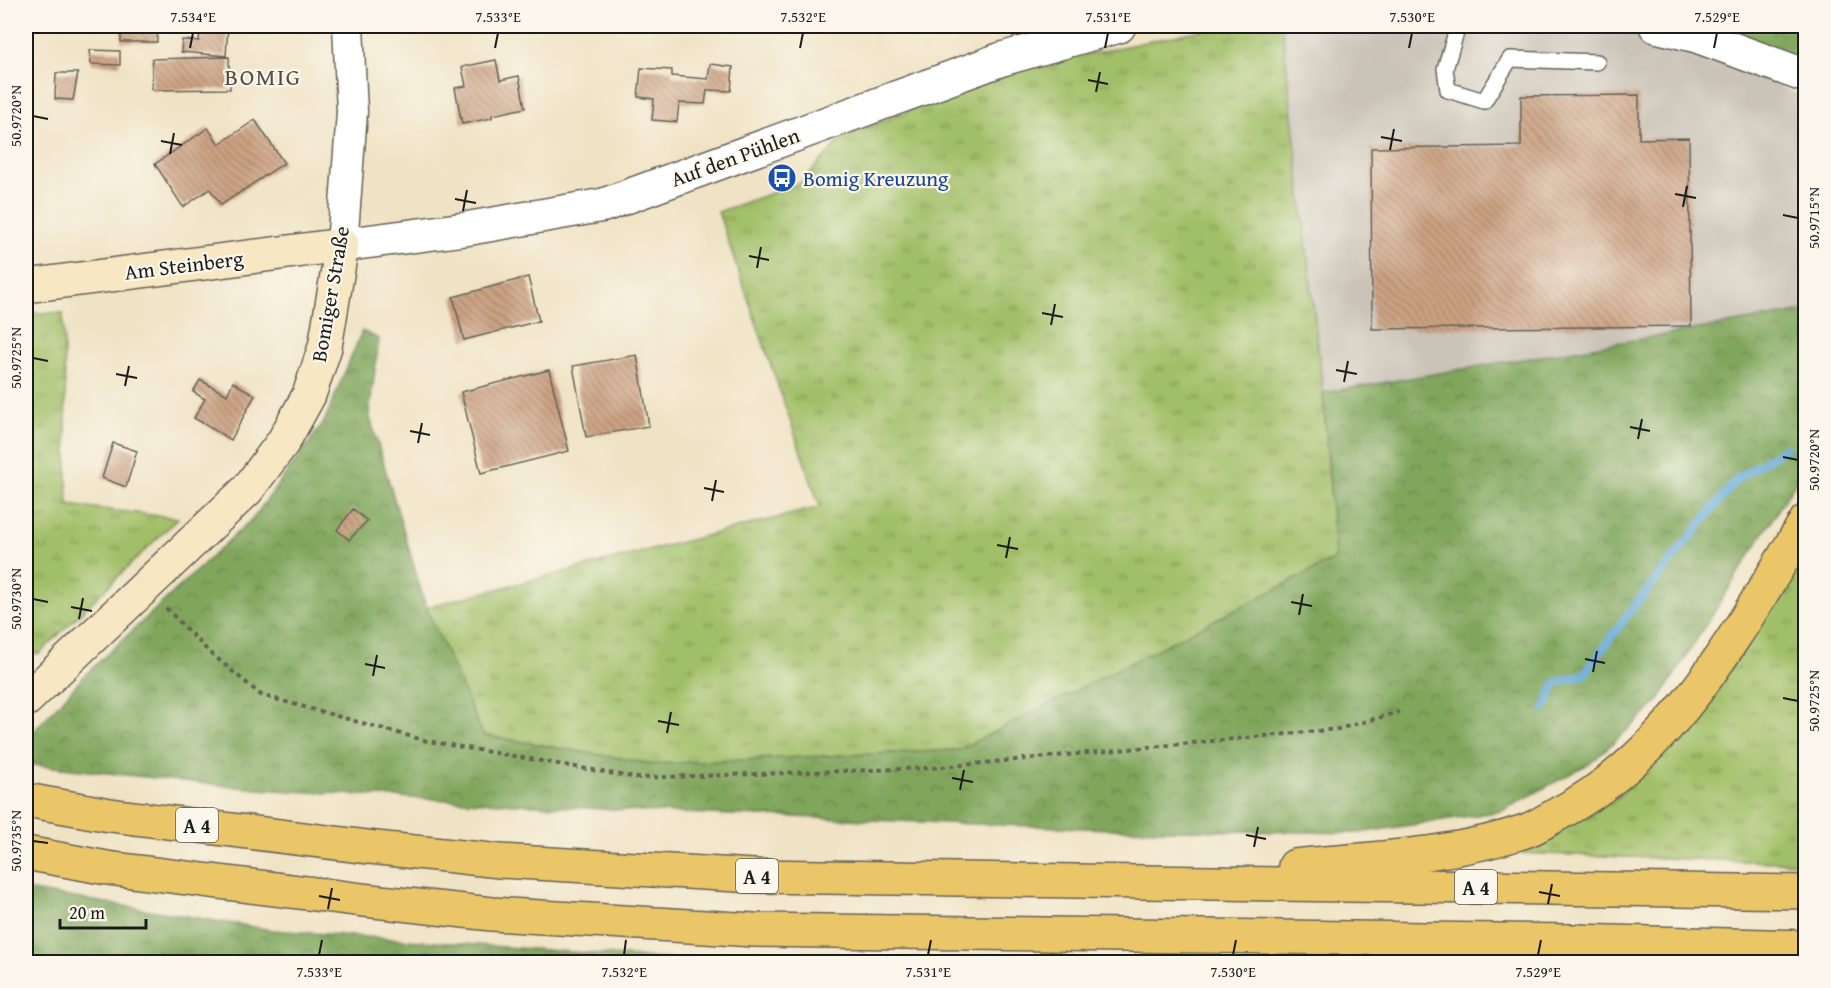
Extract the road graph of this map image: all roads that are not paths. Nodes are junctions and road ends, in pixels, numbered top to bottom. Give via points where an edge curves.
1 (348, 26) edge
2 (1119, 26) edge
3 (1458, 26) edge
4 (1656, 26) edge
5 (1597, 62) dead end
6 (1806, 76) edge
7 (342, 245) junction
8 (26, 286) edge
9 (1806, 521) edge
10 (29, 695) edge
11 (26, 800) edge
12 (26, 853) edge
13 (1147, 882) junction
14 (1806, 892) edge
15 (1806, 947) edge

1 - 7 street, Bomiger Straße via 351,112
2 - 7 street, Auf den Pühlen via 1002,59 604,205
3 - 5 lane via 1444,69 1449,90 1484,101 1510,59
4 - 6 street via 1697,36
7 - 8 main road, Am Steinberg
7 - 10 main road, Bomiger Straße via 326,347 309,395 283,442 247,490
9 - 13 highway via 1694,696 1621,773 1581,803 1529,829 1475,845
11 - 13 highway, A 4 via 110,815 500,861 754,876
12 - 15 highway via 107,868 492,914 754,930
13 - 14 highway, A 4

